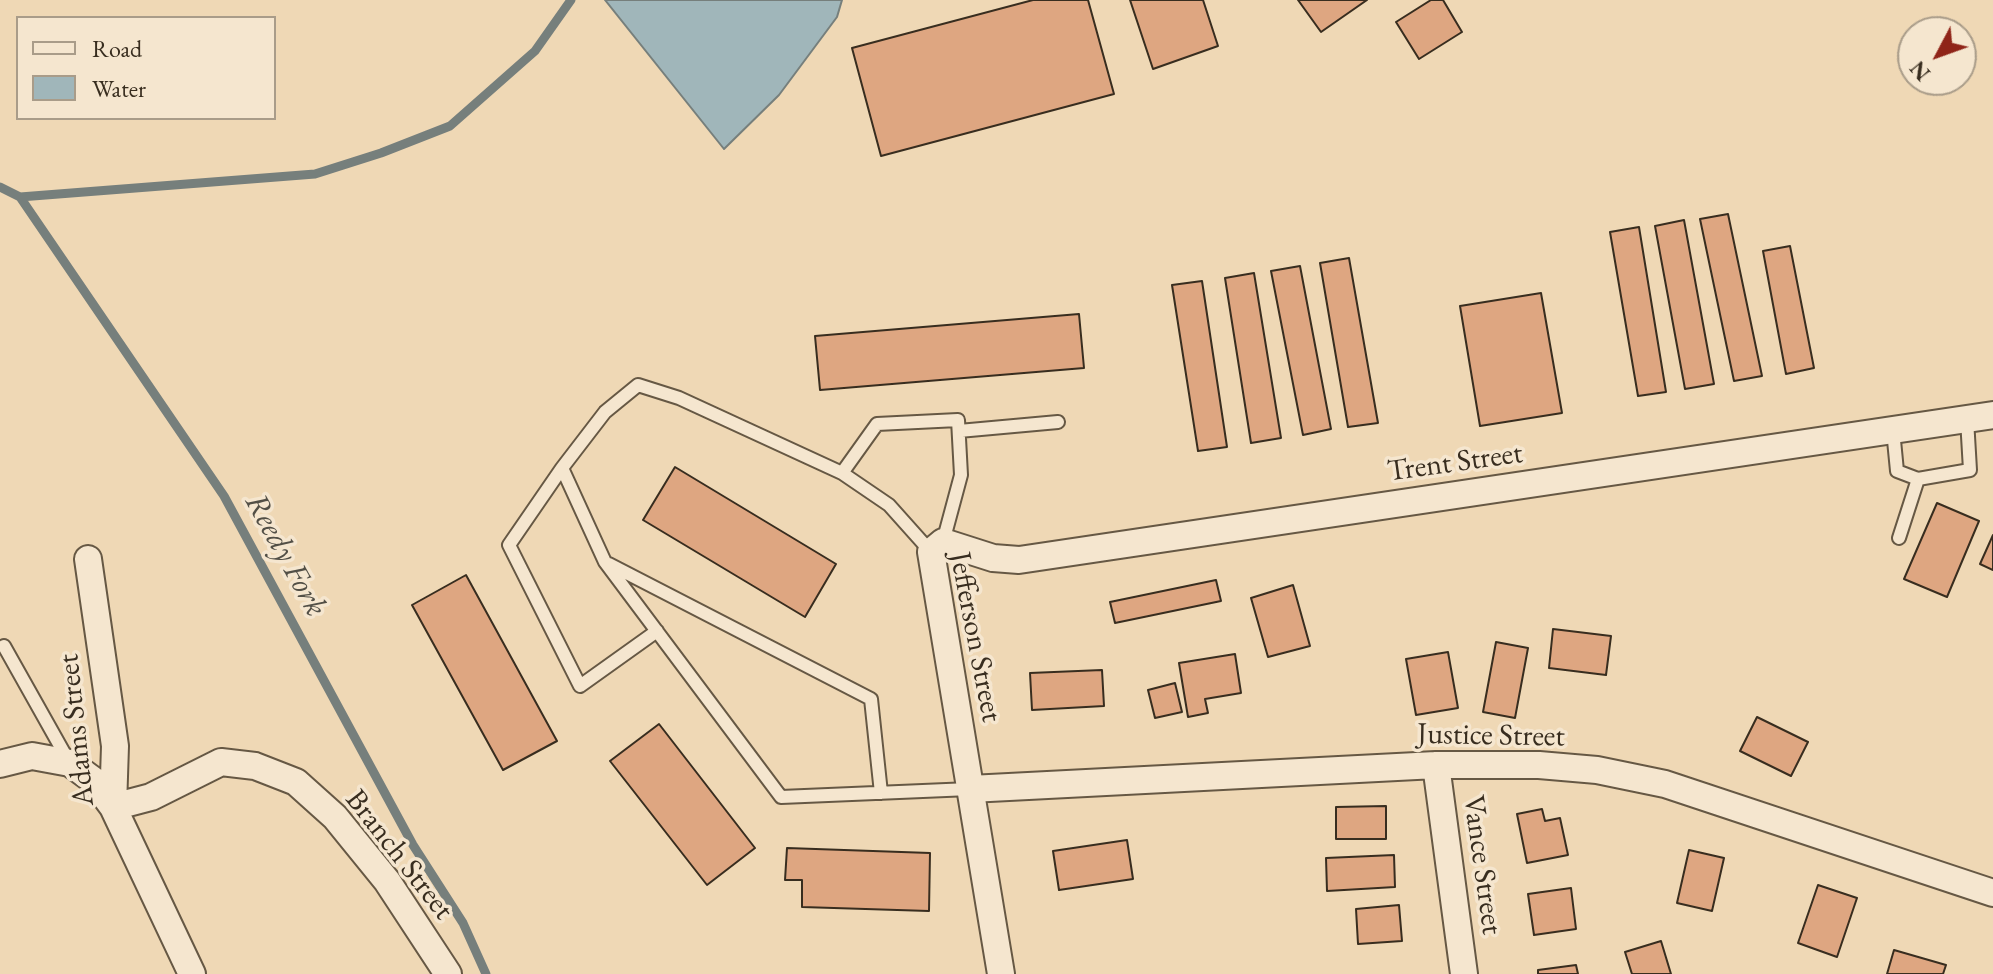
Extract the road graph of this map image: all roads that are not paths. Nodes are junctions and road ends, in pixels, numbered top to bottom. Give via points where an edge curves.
1 (1980, 417) edge
2 (1058, 422) dead end
3 (1893, 430) junction
4 (959, 431) junction
5 (562, 468) junction
6 (842, 473) junction
7 (1918, 479) junction
8 (1899, 538) dead end
9 (937, 547) junction
10 (88, 559) dead end
11 (605, 562) junction
12 (657, 631) junction
13 (4, 646) dead end
14 (70, 763) junction
15 (0, 764) edge
16 (1436, 765) junction
17 (970, 789) junction
18 (881, 793) junction
19 (113, 807) junction
20 (1993, 893) edge
21 (192, 974) edge
22 (448, 974) edge
23 (1001, 974) edge
24 (1464, 974) edge

1 - 3 street, Trent Street
1 - 7 lane via 1970,470
2 - 4 lane
3 - 7 lane via 1897,471
3 - 9 street, Trent Street via 1019,560
4 - 6 lane via 958,420 877,424
4 - 9 lane via 961,475
5 - 6 lane, Jefferson Street via 605,412 638,385 679,398
5 - 11 lane
5 - 12 lane via 509,545 580,686
6 - 9 lane, Jefferson Street
7 - 8 lane
9 - 17 street, Jefferson Street
10 - 19 street, Adams Street via 115,746
11 - 12 lane
11 - 18 lane via 871,699
12 - 18 lane via 781,797
13 - 14 lane
14 - 15 street via 32,756
14 - 19 street via 93,780
16 - 17 street, Justice Street
16 - 20 street, Justice Street via 1539,765 1665,784
16 - 24 street, Vance Street
17 - 18 lane
17 - 23 street, Jefferson Street
19 - 21 street, Adams Street
19 - 22 street, Branch Street via 151,797 221,762 255,766 296,782 335,817 387,881

